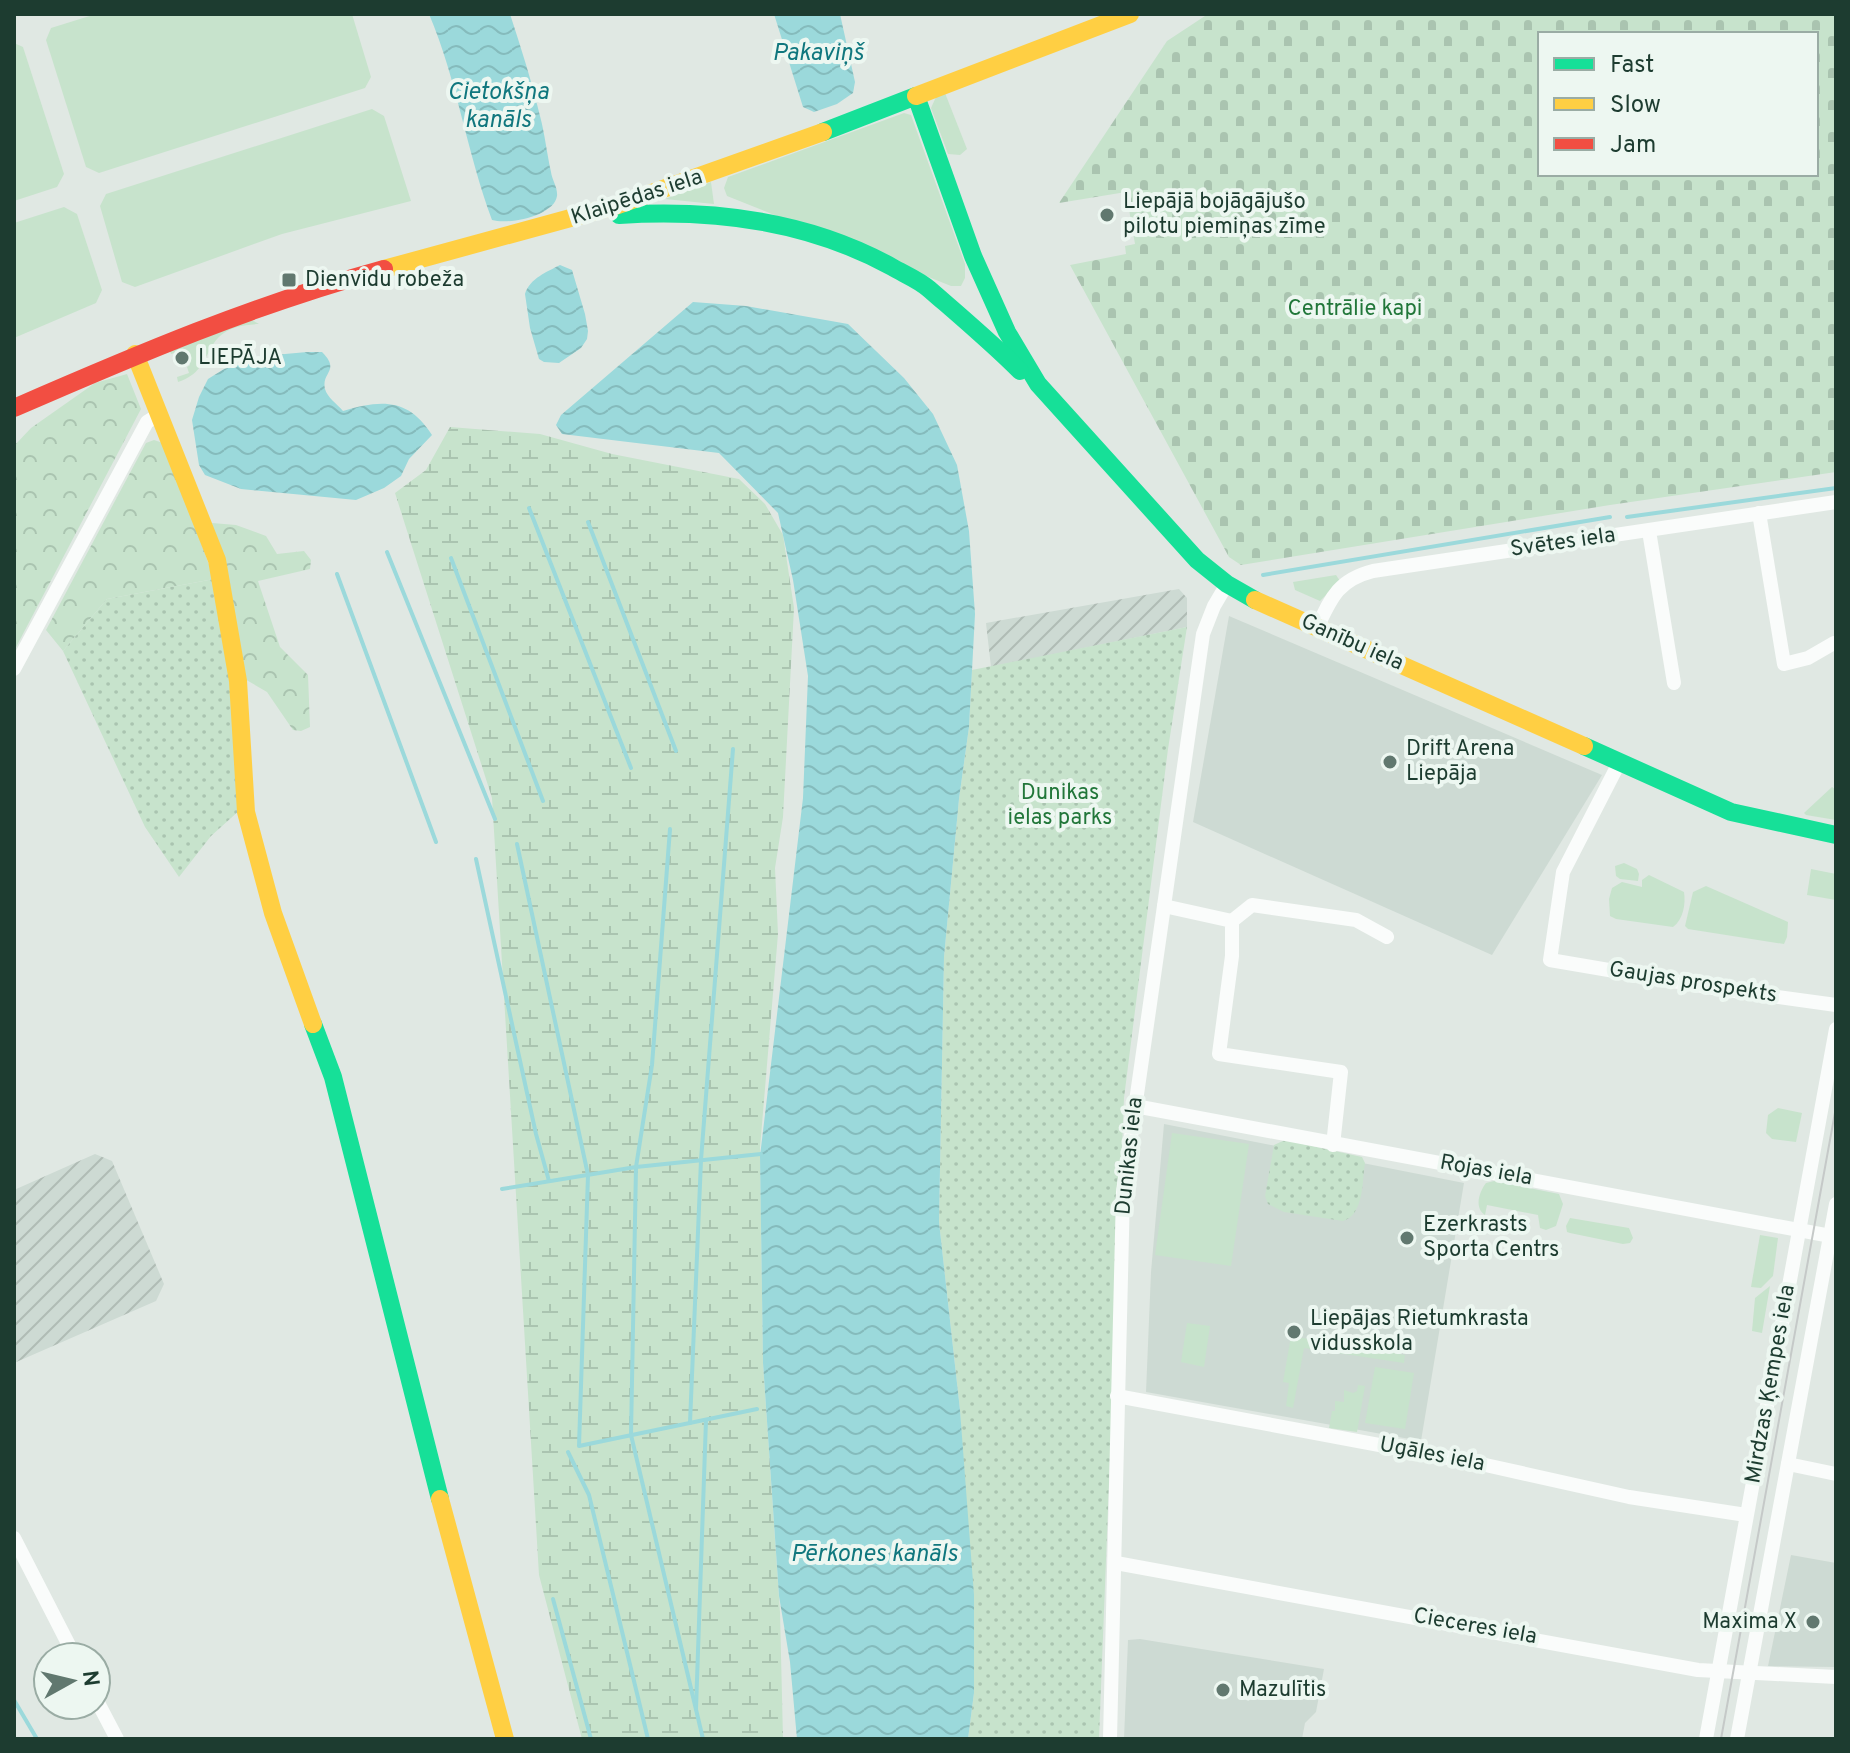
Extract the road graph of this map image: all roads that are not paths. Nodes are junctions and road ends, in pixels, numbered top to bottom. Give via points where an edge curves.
1 (1130, 14) edge
2 (916, 96) junction
3 (724, 169) junction
4 (571, 219) junction
5 (771, 222) junction
6 (973, 256) junction
7 (928, 288) junction
8 (135, 354) junction
9 (1038, 384) junction
10 (14, 408) edge
11 (160, 414) junction
12 (1836, 502) edge
13 (1759, 513) junction
14 (1649, 531) junction
15 (1227, 584) junction
16 (1317, 628) junction
17 (1834, 643) edge
18 (14, 669) edge
19 (1674, 683) dead end
20 (1619, 763) junction
21 (1731, 812) junction
22 (1836, 835) edge
23 (1836, 853) edge
24 (1164, 906) junction
25 (1232, 921) junction
26 (1387, 937) dead end
27 (1836, 1005) edge
28 (1836, 1029) edge
29 (1135, 1106) junction
30 (1333, 1145) junction
31 (1836, 1204) edge
32 (1799, 1230) junction
33 (1834, 1237) edge
34 (1117, 1396) junction
35 (1788, 1464) junction
36 (1836, 1474) edge
37 (1746, 1515) junction
38 (14, 1538) edge
39 (1116, 1563) junction
40 (67, 1641) edge
41 (1720, 1671) junction
42 (1750, 1672) junction
43 (1836, 1677) edge
44 (108, 1721) edge
45 (117, 1739) edge
46 (505, 1739) edge
47 (1110, 1739) edge
48 (1706, 1739) edge
49 (1737, 1739) edge

1 - 2 main road, Klaipēdas iela
2 - 3 main road, Klaipēdas iela
2 - 6 main road, Ganību iela
3 - 4 main road, Klaipēdas iela
3 - 5 main road via 716,180 717,196 735,210
4 - 5 main road, Ganību iela via 666,212
4 - 8 main road, Klaipēdas iela via 294,295
5 - 7 main road, Ganību iela via 845,245
6 - 7 main road via 975,286 966,295
6 - 9 main road, Ganību iela via 1007,332
7 - 9 main road, Ganību iela
8 - 10 main road, Klaipēdas iela
8 - 11 main road
9 - 15 main road, Ganību iela via 1188,550
11 - 18 street via 147,422
11 - 46 main road via 220,573 238,681 246,812 273,913 333,1077
12 - 13 street, Svētes iela
13 - 14 street, Svētes iela
13 - 17 street via 1784,664
14 - 16 street, Svētes iela via 1356,575 1332,596
14 - 19 street
15 - 16 main road, Ganību iela
15 - 24 street, Dunikas iela via 1203,634
16 - 20 main road, Ganību iela
20 - 21 main road, Ganību iela
20 - 27 street, Gaujas prospekts via 1563,872 1550,960
21 - 22 main road, Ganību iela
21 - 23 main road, Ganību iela via 1756,830
24 - 25 street
24 - 29 street, Dunikas iela
25 - 26 street via 1252,905 1356,920
25 - 30 street via 1219,1054 1341,1072
28 - 32 street, Mirdzas Ķempes iela
29 - 30 street, Rojas iela
29 - 34 street, Dunikas iela via 1123,1192
30 - 32 street, Rojas iela
31 - 33 street, Mirdzas Ķempes iela
32 - 33 street, Rojas iela
32 - 37 street, Mirdzas Ķempes iela
33 - 35 street, Mirdzas Ķempes iela
34 - 37 street, Ugāles iela via 1629,1497
34 - 39 street, Dunikas iela
35 - 36 street
35 - 42 street, Mirdzas Ķempes iela
37 - 41 street, Mirdzas Ķempes iela
38 - 40 street
39 - 41 street, Cieceres iela
39 - 47 street, Dunikas iela
41 - 42 street, Cieceres iela
41 - 48 street, Mirdzas Ķempes iela
42 - 43 street, Cieceres iela
42 - 49 street, Mirdzas Ķempes iela
44 - 45 street

